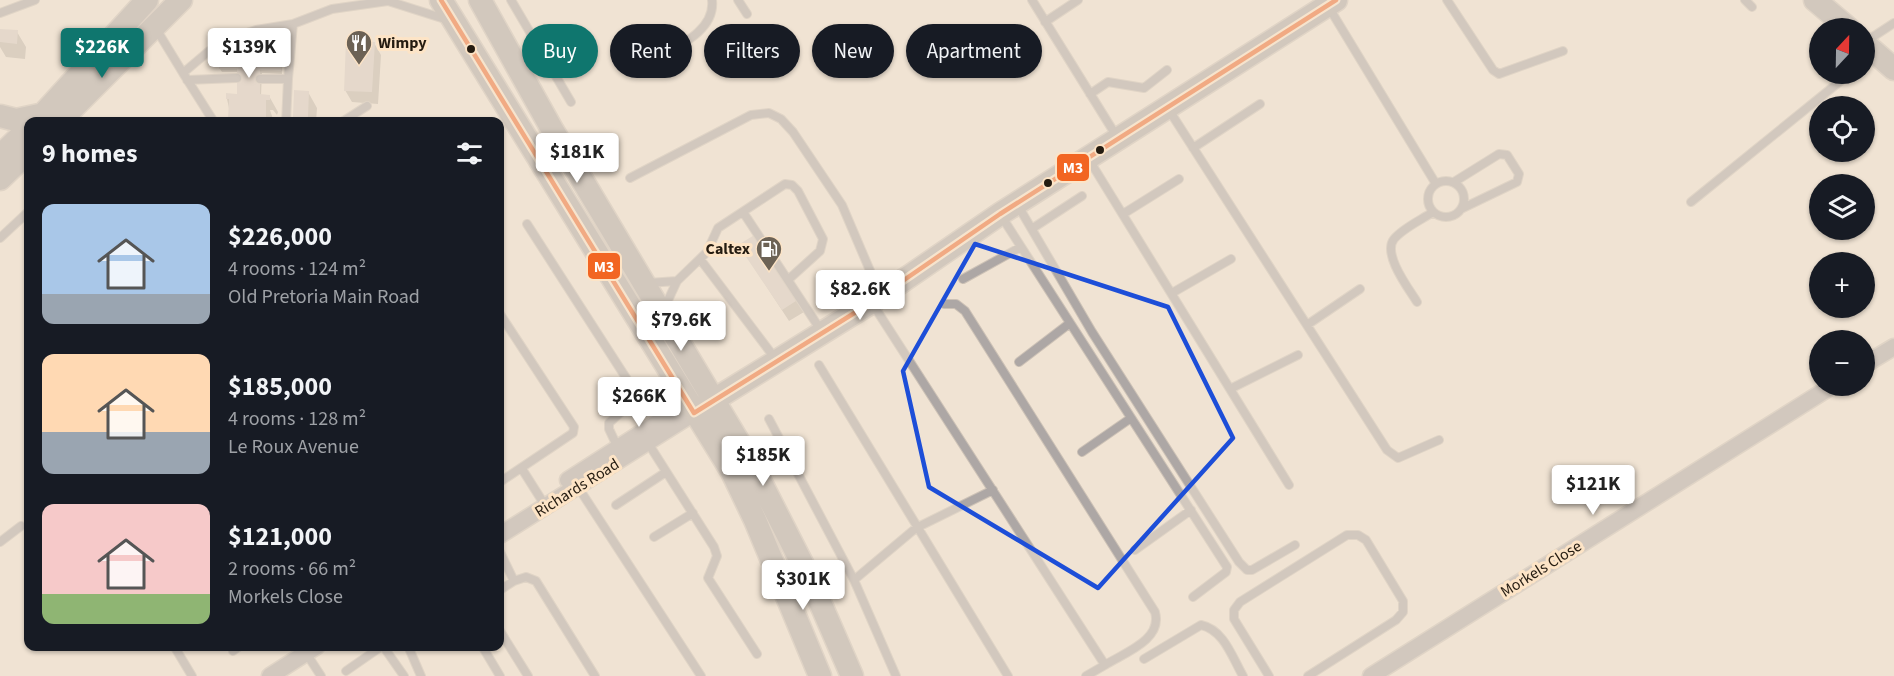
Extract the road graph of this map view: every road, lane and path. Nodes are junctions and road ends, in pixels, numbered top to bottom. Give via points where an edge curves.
1 (35, 0) edge
2 (147, 0) edge
3 (181, 0) edge
4 (441, 0) edge
5 (480, 0) edge
6 (511, 0) edge
7 (712, 0) edge
8 (738, 0) edge
9 (1032, 0) edge
10 (1078, 0) edge
11 (1447, 0) edge
12 (1745, 0) edge
13 (1815, 0) edge
14 (388, 1) edge
15 (1332, 3) edge
16 (1752, 7) dead end
17 (0, 13) edge
18 (747, 14) dead end
19 (1836, 18) edge
20 (453, 22) junction
21 (1045, 22) junction
22 (1894, 23) edge
23 (293, 24) junction
24 (154, 26) junction
25 (692, 36) edge
26 (1875, 41) edge
27 (1563, 51) dead end
28 (1875, 55) edge
29 (1894, 69) edge
30 (1167, 70) dead end
31 (185, 76) junction
32 (237, 78) dead end
33 (260, 79) dead end
34 (288, 79) junction
35 (1837, 84) edge
36 (1090, 94) junction
37 (571, 102) dead end
38 (1260, 104) dead end
39 (367, 106) dead end
40 (1167, 107) junction
41 (0, 116) edge
42 (45, 117) edge
43 (47, 117) edge
44 (210, 117) edge
45 (286, 117) edge
46 (350, 117) edge
47 (24, 120) edge
48 (1118, 138) junction
49 (1193, 148) junction
50 (18, 155) edge
51 (1088, 158) junction
52 (630, 177) dead end
53 (0, 179) edge
54 (1179, 179) dead end
55 (1454, 182) junction
56 (1436, 184) junction
57 (1082, 196) dead end
58 (1691, 202) dead end
59 (1008, 208) junction
60 (1461, 209) junction
61 (744, 212) junction
62 (1433, 212) junction
63 (1123, 213) junction
64 (24, 217) edge
65 (527, 224) dead end
66 (1033, 228) junction
67 (0, 238) edge
68 (1021, 247) junction
69 (700, 259) junction
70 (1231, 259) dead end
71 (789, 279) junction
72 (963, 279) dead end
73 (677, 281) junction
74 (641, 282) junction
75 (1360, 289) dead end
76 (1172, 293) junction
77 (875, 295) junction
78 (1418, 302) dead end
79 (945, 304) dead end
80 (663, 316) junction
81 (504, 320) edge
82 (1070, 323) junction
83 (1307, 325) junction
84 (819, 328) junction
85 (1894, 346) edge
86 (771, 353) junction
87 (1298, 355) dead end
88 (1875, 358) edge
89 (1019, 362) dead end
90 (819, 365) dead end
91 (1230, 389) junction
92 (712, 394) junction
93 (1816, 396) edge
94 (691, 408) junction
95 (1131, 418) junction
96 (769, 420) dead end
97 (1439, 440) dead end
98 (648, 443) junction
99 (618, 448) junction
100 (1082, 452) dead end
101 (522, 470) junction
102 (666, 472) junction
103 (504, 480) edge
104 (1289, 485) dead end
105 (578, 487) junction
106 (993, 490) junction
107 (541, 499) junction
108 (616, 505) dead end
109 (1191, 510) junction
110 (693, 513) junction
111 (21, 526) dead end
112 (916, 528) junction
113 (504, 529) edge
114 (504, 530) edge
115 (654, 537) dead end
116 (0, 542) edge
117 (1295, 545) dead end
118 (1135, 550) dead end
119 (504, 561) edge
120 (854, 580) junction
121 (513, 581) junction
122 (504, 587) edge
123 (1193, 597) dead end
124 (504, 637) edge
125 (177, 651) edge
126 (310, 651) edge
127 (312, 651) edge
128 (375, 651) edge
129 (386, 651) edge
130 (410, 651) edge
131 (485, 651) edge
132 (757, 654) dead end
133 (1144, 659) dead end
134 (1105, 664) junction
135 (346, 671) dead end
136 (272, 675) edge
137 (192, 676) edge
138 (321, 676) edge
139 (404, 676) edge
140 (421, 676) edge
141 (500, 676) edge
142 (528, 676) edge
143 (595, 676) edge
144 (701, 676) edge
145 (820, 676) edge
146 (852, 676) edge
147 (896, 676) edge
148 (1008, 676) edge
149 (1086, 676) edge
150 (1243, 676) edge
151 (1269, 676) edge
152 (1308, 676) edge
153 (1371, 676) edge

1 - 17 lane
2 - 42 main road
3 - 24 main road
4 - 20 main road
5 - 74 main road
6 - 37 lane
7 - 25 lane via 709,21
8 - 18 lane
9 - 21 lane
10 - 21 lane
11 - 27 lane via 1499,74
12 - 16 lane
13 - 19 main road
14 - 20 lane
14 - 23 lane via 332,9
15 - 40 main road, Richards Road
15 - 56 lane
20 - 94 main road
21 - 36 lane
22 - 26 lane
23 - 31 lane via 232,38 209,51
23 - 34 lane
24 - 31 lane
24 - 43 main road
28 - 29 main road
30 - 36 lane via 1144,88 1108,82
31 - 32 lane
31 - 44 lane
33 - 34 lane
34 - 45 lane
35 - 58 lane
36 - 48 lane
38 - 49 lane
39 - 46 lane
40 - 48 main road, Richards Road
40 - 49 lane
41 - 47 main road
48 - 51 main road, Richards Road
49 - 83 lane
50 - 53 main road
51 - 59 main road, Richards Road
51 - 63 lane
52 - 77 lane via 751,114 769,113 793,132 842,205
54 - 63 lane
55 - 56 lane
55 - 60 lane via 1465,198
55 - 60 lane via 1499,154 1507,155 1519,174 1516,182
56 - 62 lane via 1428,194
57 - 66 lane
59 - 66 lane
59 - 68 lane
59 - 77 main road, Richards Road via 926,263 906,270
60 - 62 lane via 1445,217
61 - 69 lane via 718,228
61 - 71 lane
61 - 71 lane via 779,186 792,185 798,191 823,234 823,244
62 - 78 lane via 1393,240 1390,248
63 - 76 lane
64 - 67 lane
65 - 99 lane via 630,384 633,401 609,423
66 - 117 lane via 1092,332 1239,562 1252,570
68 - 72 lane
68 - 82 lane
69 - 73 lane
69 - 86 lane
70 - 76 lane
71 - 84 lane
73 - 74 lane
73 - 80 lane
74 - 80 main road
75 - 83 lane
76 - 91 lane
77 - 84 main road, Richards Road
77 - 106 lane
79 - 134 lane via 956,304 965,311 1155,612 1156,624 1148,640
80 - 92 main road
81 - 101 lane via 574,427 573,433
82 - 89 lane
82 - 95 lane
83 - 97 lane via 1392,455 1398,458
84 - 86 main road, Richards Road
84 - 92 main road, Richards Road
85 - 88 street
86 - 92 main road, Richards Road
87 - 91 lane
90 - 112 lane
91 - 104 lane
92 - 94 main road, Richards Road
92 - 146 main road via 787,531
93 - 153 street, Morkels Close
94 - 98 street, Richards Road
94 - 99 street, Richards Road
94 - 145 main road via 744,495
95 - 100 lane
95 - 109 lane
96 - 120 lane
98 - 102 lane
98 - 105 street, Richards Road
99 - 107 street, Richards Road
101 - 103 lane
101 - 107 lane
102 - 108 lane
102 - 110 lane
105 - 114 street, Richards Road
105 - 144 lane
106 - 112 lane
106 - 134 lane
107 - 113 street, Richards Road
109 - 118 lane
109 - 123 lane via 1227,567 1226,572
110 - 115 lane
110 - 132 lane via 717,556 708,578
111 - 116 lane
112 - 120 lane
112 - 148 lane
119 - 121 lane
120 - 147 lane
121 - 122 lane
121 - 143 lane via 526,577 536,581
124 - 142 lane
125 - 137 lane
126 - 136 street
127 - 138 lane
128 - 135 lane
129 - 139 lane
130 - 140 lane
131 - 141 lane
133 - 150 lane via 1201,625 1211,627 1220,636
134 - 149 lane
151 - 152 lane via 1234,619 1234,610 1240,602 1347,535 1358,535 1366,540 1403,601 1403,612

